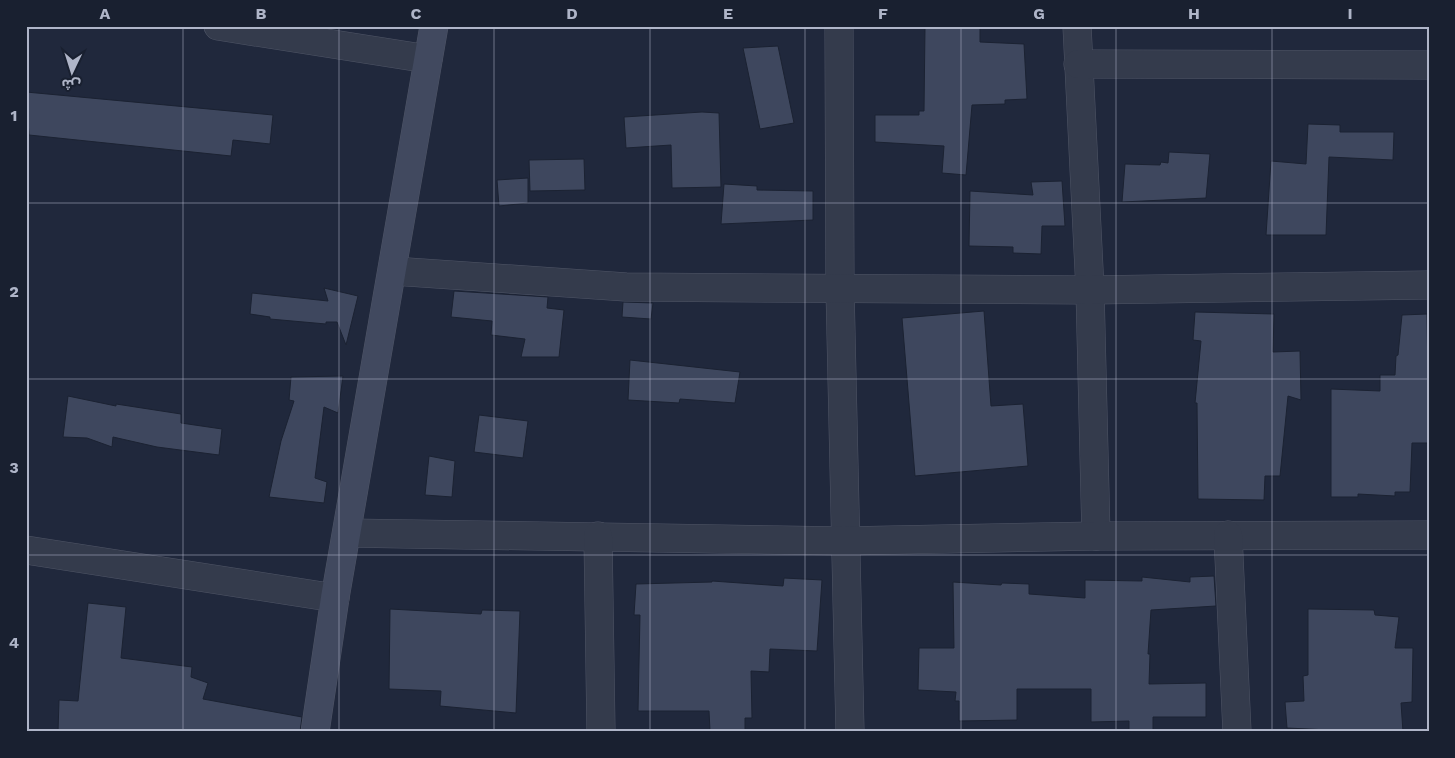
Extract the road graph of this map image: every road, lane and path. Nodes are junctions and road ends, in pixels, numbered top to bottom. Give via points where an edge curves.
1 (218, 26) edge
2 (434, 26) edge
3 (838, 26) edge
4 (1077, 26) edge
5 (428, 59) junction
6 (1078, 64) junction
7 (1429, 65) edge
8 (393, 271) junction
9 (1429, 286) edge
10 (840, 289) junction
11 (1090, 290) junction
12 (347, 533) junction
13 (1228, 535) junction
14 (1429, 535) edge
15 (598, 536) junction
16 (1096, 536) junction
17 (844, 541) junction
18 (26, 550) edge
19 (335, 598) junction
20 (315, 732) edge
21 (601, 732) edge
22 (850, 732) edge
23 (1237, 732) edge

1 - 5 street
2 - 5 street
3 - 10 street
4 - 6 street
5 - 8 street
6 - 7 street
6 - 11 street
8 - 10 street via 626,287
8 - 12 street
9 - 11 street
10 - 11 street
10 - 17 street
11 - 16 street
12 - 15 street
12 - 19 street
13 - 14 street
13 - 16 street
13 - 23 street
15 - 17 street
15 - 21 street
16 - 17 street
17 - 22 street
18 - 19 street
19 - 20 street

